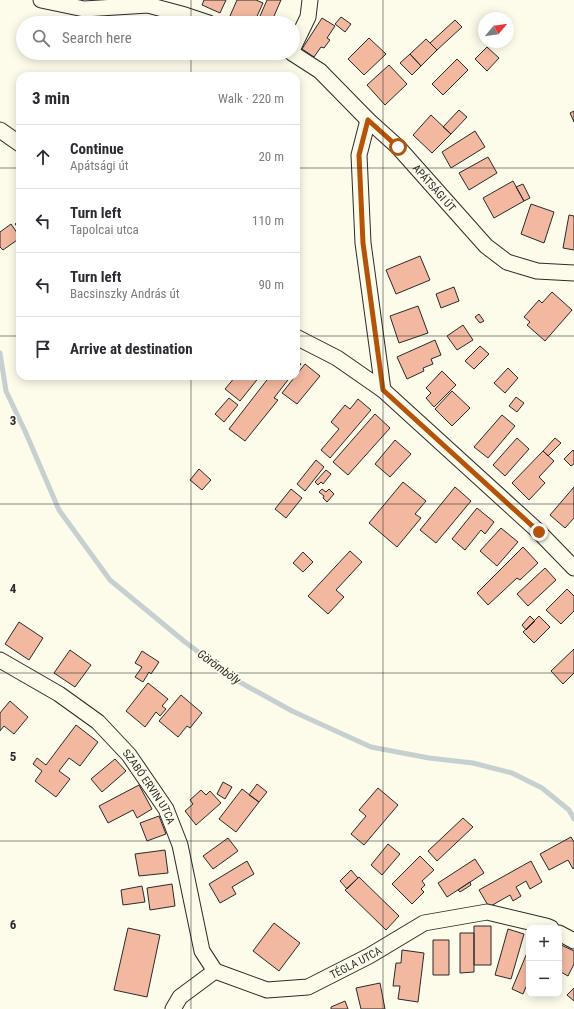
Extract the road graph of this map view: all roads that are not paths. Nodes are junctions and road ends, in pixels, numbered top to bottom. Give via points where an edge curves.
1 (41, 0) edge
2 (310, 0) edge
3 (147, 2) edge
4 (188, 16) edge
5 (300, 34) edge
6 (300, 58) edge
7 (368, 120) junction
8 (0, 130) edge
9 (16, 141) edge
10 (574, 273) edge
11 (300, 339) edge
12 (383, 390) junction
13 (574, 568) edge
14 (0, 660) edge
15 (542, 925) edge
16 (562, 934) edge
17 (574, 941) edge
18 (215, 971) junction
19 (173, 1009) edge

1 - 3 street via 84,10
2 - 5 street via 308,17
3 - 4 street
6 - 7 street, APÁTSÁGI ÚT via 320,71
7 - 10 street, APÁTSÁGI ÚT via 398,147 486,246 508,262 530,269
7 - 12 street via 359,155 363,243
8 - 9 street
11 - 12 street via 337,358
12 - 13 street via 539,532
14 - 18 street, SZABÓ ERVIN UTCA via 59,694 98,722 129,756 166,808 180,845 202,951
15 - 18 street, TÉGLA UTCA via 487,912 424,923 369,956 308,987 266,990
16 - 17 street
18 - 19 street via 180,997

